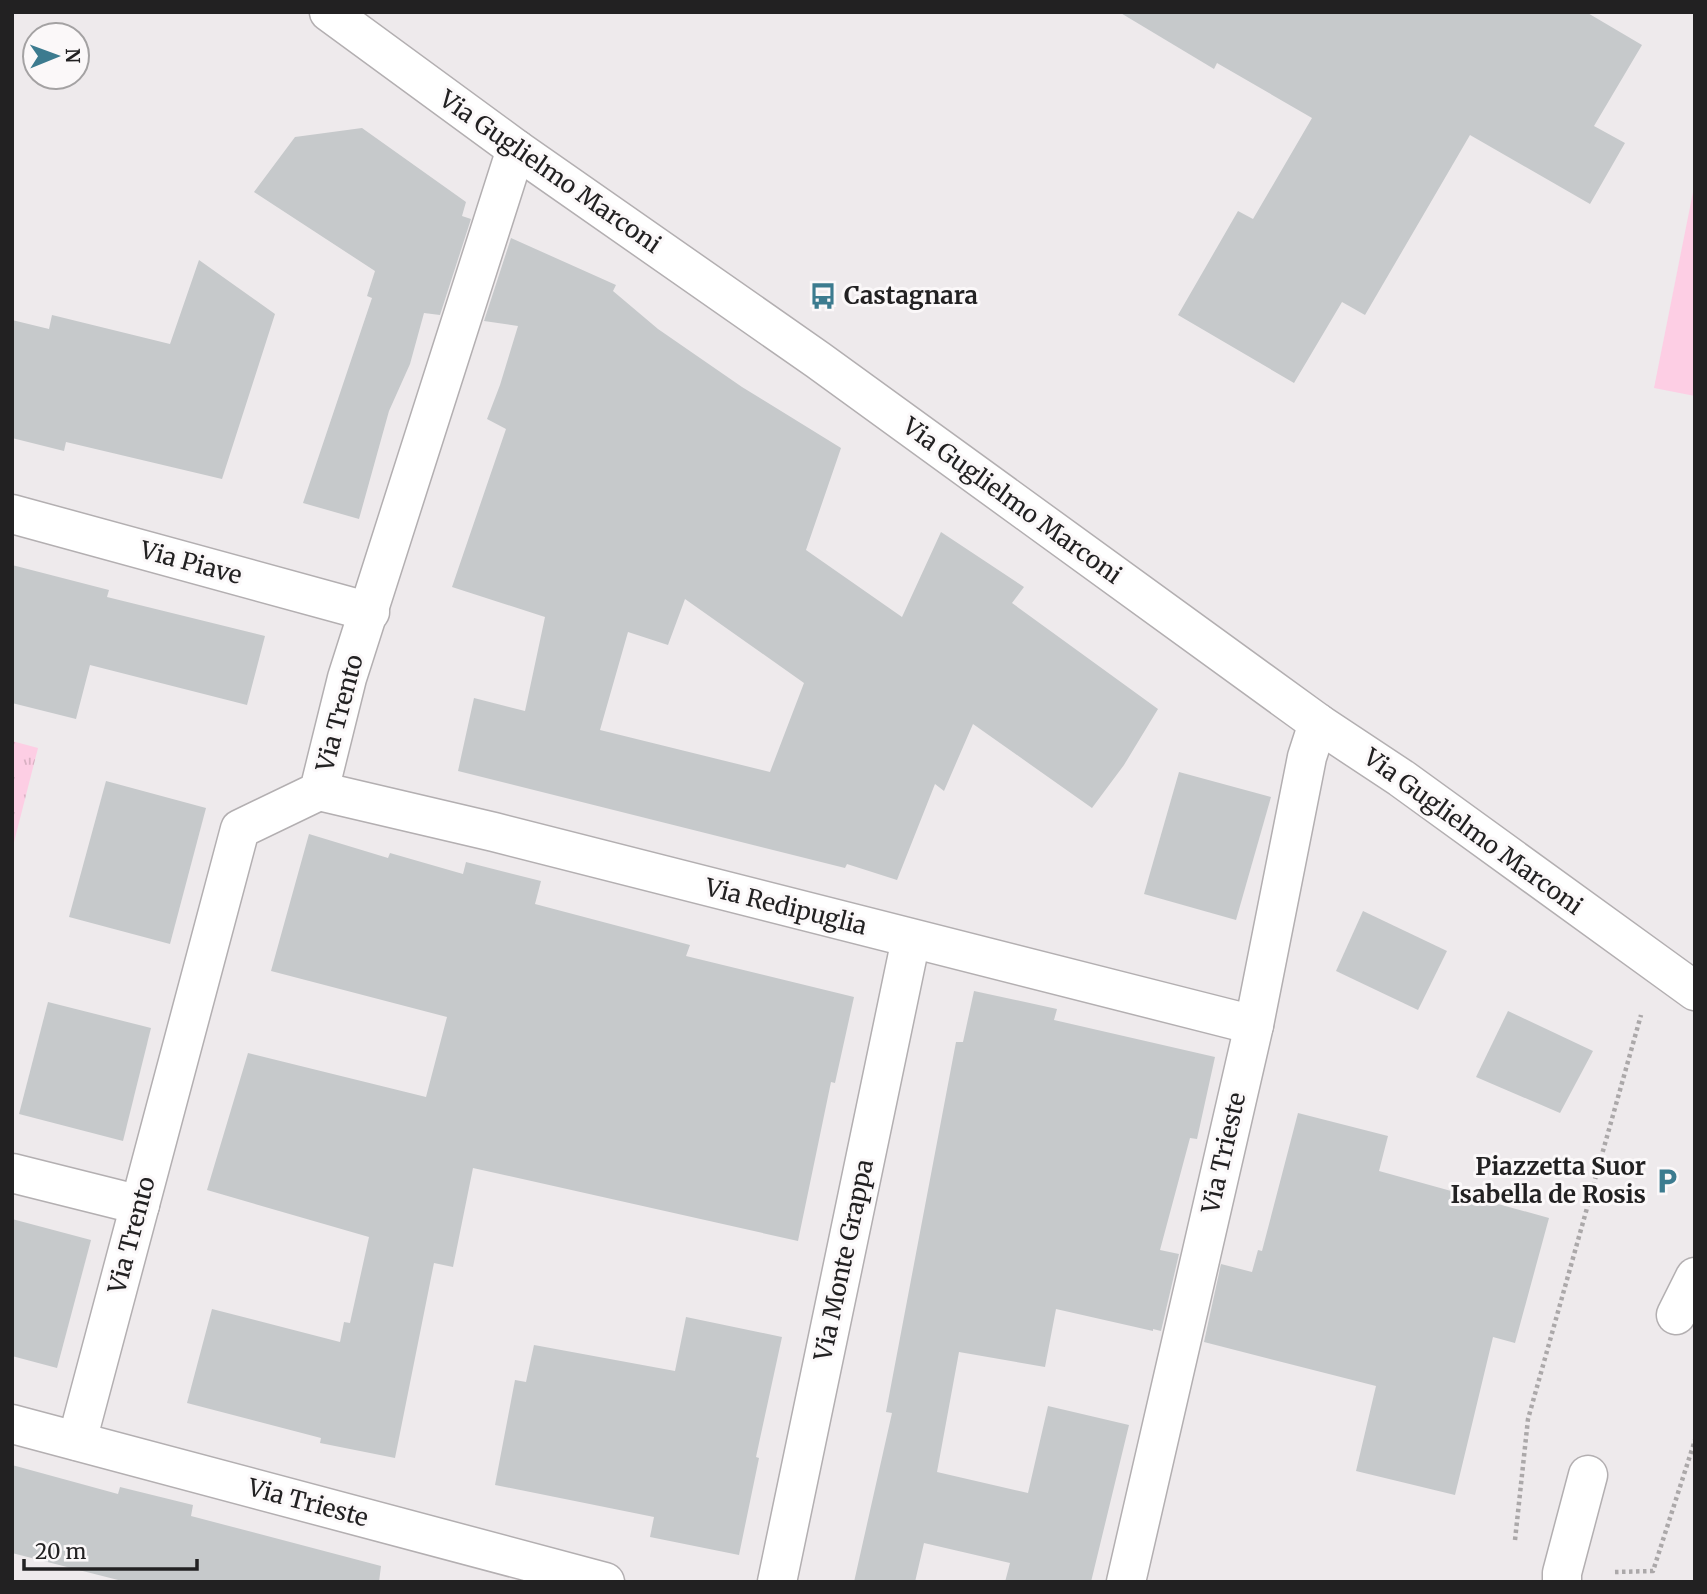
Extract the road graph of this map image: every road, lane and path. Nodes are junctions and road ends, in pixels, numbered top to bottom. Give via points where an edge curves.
1 (329, 12) edge
2 (516, 149) junction
3 (12, 514) edge
4 (369, 612) junction
5 (1318, 723) junction
6 (319, 791) junction
7 (911, 939) junction
8 (1695, 991) edge
9 (1643, 1010) dead end
10 (1254, 1025) junction
11 (12, 1173) edge
12 (140, 1205) junction
13 (1695, 1277) edge
14 (1676, 1314) dead end
15 (12, 1424) edge
16 (1695, 1440) edge
17 (77, 1441) junction
18 (1588, 1475) dead end
19 (1515, 1541) dead end
20 (1562, 1577) edge
21 (605, 1582) edge
22 (777, 1582) edge
23 (1126, 1582) edge

1 - 2 street, Via Guglielmo Marconi
2 - 4 street, Via Trento
2 - 5 street, Via Guglielmo Marconi via 818,360
3 - 4 street, Via Piave
4 - 6 street, Via Trento via 346,678
5 - 8 street, Via Guglielmo Marconi
5 - 10 street, Via Trieste via 1307,757
6 - 7 street, Via Redipuglia
6 - 12 street, Via Trento via 240,829
7 - 10 street, Via Redipuglia
7 - 22 street, Via Monte Grappa
9 - 19 path via 1528,1419
10 - 23 street, Via Trieste
11 - 12 street
12 - 17 street, Via Trento
13 - 14 street
15 - 17 street, Via Trieste
16 - 20 path via 1653,1571
17 - 21 street, Via Trieste
18 - 20 street

